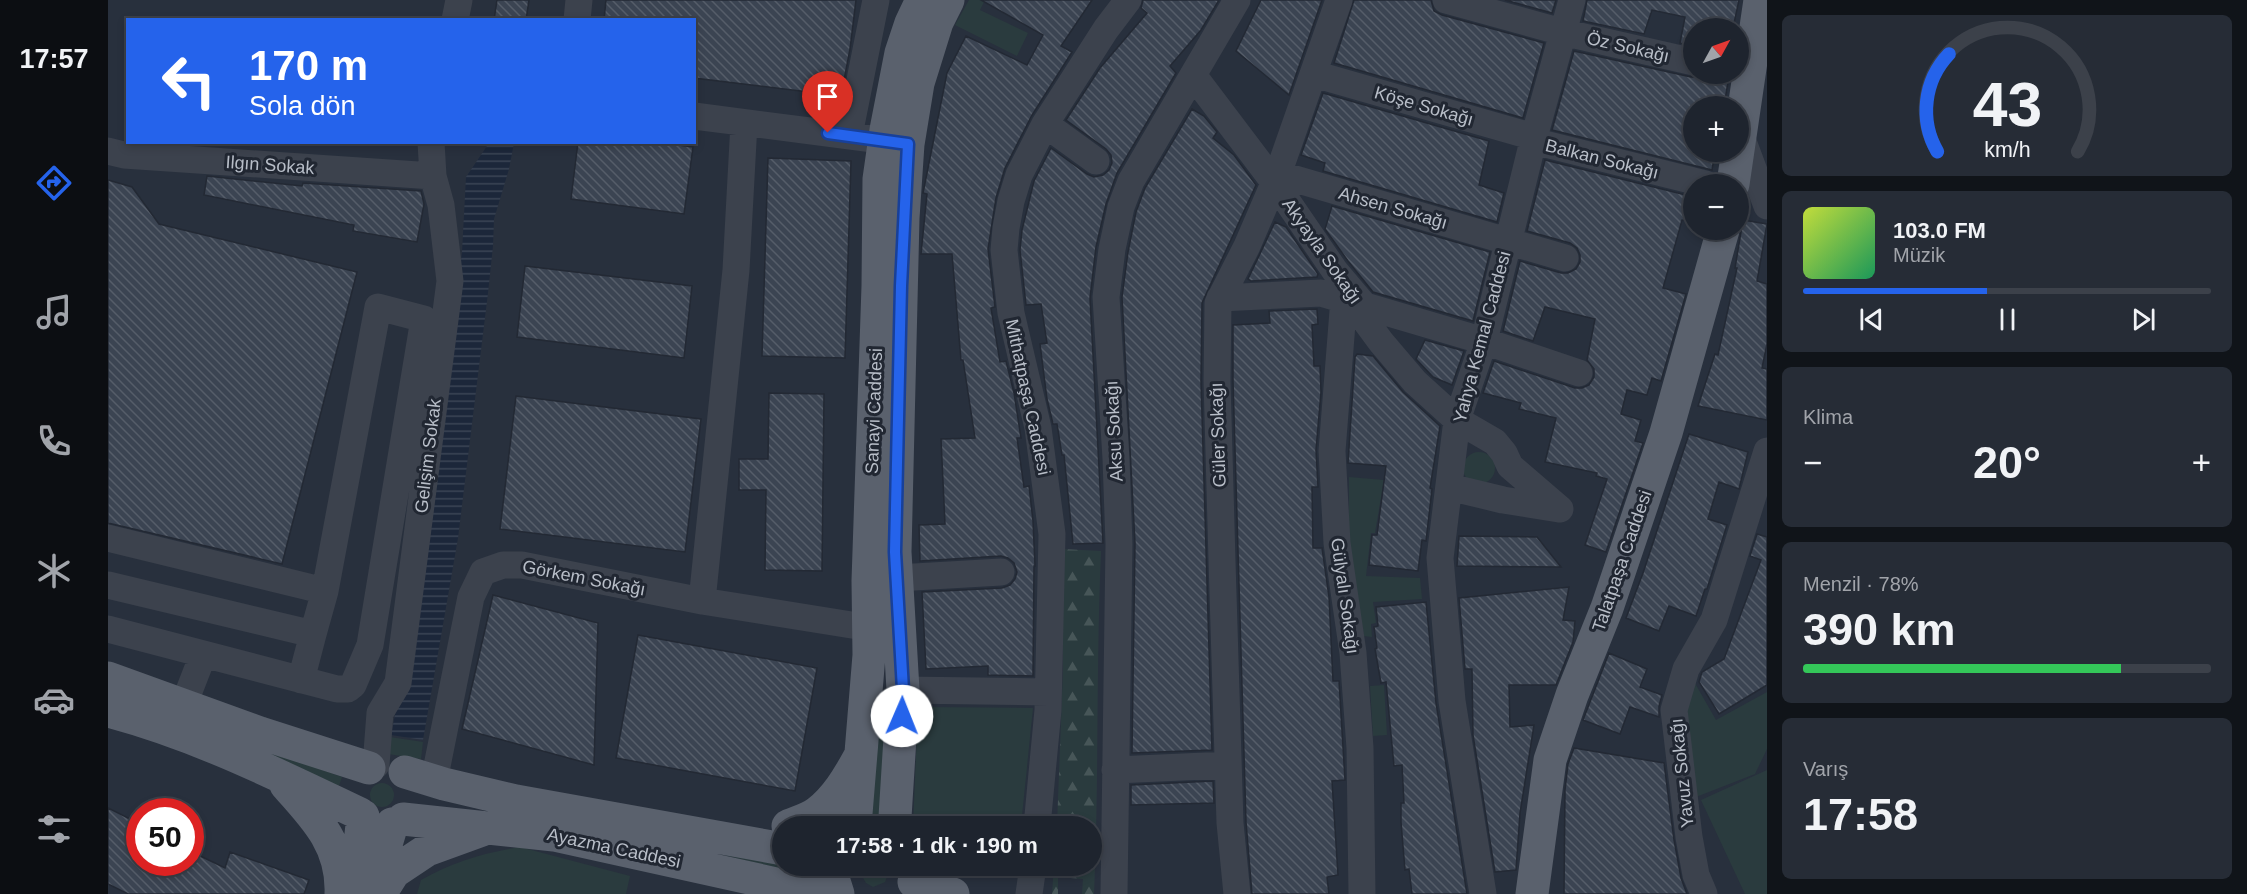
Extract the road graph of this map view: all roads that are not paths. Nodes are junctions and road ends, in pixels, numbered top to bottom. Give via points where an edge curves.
1 (459, 0) edge
2 (477, 0) edge
3 (579, 0) edge
4 (876, 0) edge
5 (922, 0) edge
6 (948, 0) edge
7 (1128, 0) edge
8 (1237, 0) edge
9 (1339, 0) edge
10 (1446, 0) edge
11 (1572, 0) edge
12 (1760, 0) edge
13 (455, 18) edge
14 (473, 18) edge
15 (577, 18) edge
16 (1562, 32) junction
17 (1683, 60) edge
18 (1314, 74) junction
19 (1192, 75) junction
20 (1747, 96) edge
21 (696, 116) edge
22 (744, 123) junction
23 (1045, 124) junction
24 (849, 135) junction
25 (1534, 139) junction
26 (896, 142) junction
27 (431, 144) edge
28 (449, 144) edge
29 (108, 151) edge
30 (1749, 158) edge
31 (1096, 160) dead end
32 (433, 176) junction
33 (1276, 178) junction
34 (1683, 178) edge
35 (1767, 206) edge
36 (1720, 240) edge
37 (1508, 241) junction
38 (1565, 258) dead end
39 (1220, 298) junction
40 (1353, 301) junction
41 (1484, 341) junction
42 (1579, 373) dead end
43 (1457, 420) junction
44 (1767, 451) edge
45 (1449, 488) junction
46 (108, 538) edge
47 (1001, 572) dead end
48 (897, 578) junction
49 (108, 585) edge
50 (325, 591) junction
51 (702, 601) junction
52 (108, 629) edge
53 (884, 630) junction
54 (313, 634) junction
55 (203, 655) junction
56 (108, 678) edge
57 (301, 680) junction
58 (903, 690) junction
59 (1048, 692) junction
60 (184, 704) junction
61 (108, 711) edge
62 (861, 753) junction
63 (1228, 765) junction
64 (1115, 770) junction
65 (396, 772) junction
66 (276, 774) junction
67 (810, 816) edge
68 (856, 816) edge
69 (895, 816) edge
70 (1038, 816) edge
71 (380, 818) junction
72 (490, 827) junction
73 (772, 832) edge
74 (740, 842) junction
75 (772, 847) edge
76 (833, 876) edge
77 (1032, 876) edge
78 (912, 881) edge
79 (343, 894) edge
80 (371, 894) edge
81 (380, 894) edge
82 (822, 894) edge
83 (838, 894) edge
84 (953, 894) edge
85 (1029, 894) edge
86 (1114, 894) edge
87 (1237, 894) edge
88 (1362, 894) edge
89 (1483, 894) edge
90 (1532, 894) edge
91 (1704, 894) edge

1 - 13 street
2 - 14 street
3 - 15 street
4 - 24 street
5 - 26 main road, Sanayi Caddesi via 901,53
6 - 26 main road, Sanayi Caddesi
7 - 23 street, Mithatpaşa Caddesi
8 - 19 street, Aksu Sokağı
9 - 18 street, Güler Sokağı
10 - 16 street, Öz Sokağı
11 - 16 street, Yahya Kemal Caddesi
12 - 20 main road
16 - 17 street, Öz Sokağı
16 - 25 street, Yahya Kemal Caddesi
18 - 25 street, Köşe Sokağı
18 - 33 street, Güler Sokağı
19 - 33 street, Akyayla Sokağı
19 - 64 street, Aksu Sokağı via 1131,181 1112,249 1107,297 1118,534
21 - 22 street
22 - 24 street
22 - 51 street via 736,270
23 - 31 street
23 - 59 street, Mithatpaşa Caddesi via 1019,175 1004,250 1011,313 1038,428 1052,534
24 - 26 street
25 - 34 street, Balkan Sokağı
25 - 37 street, Yahya Kemal Caddesi
26 - 48 main road, Sanayi Caddesi via 901,286
26 - 53 main road, Sanayi Caddesi via 879,179 868,581
27 - 32 street, Gelişim Sokak
28 - 32 street
29 - 32 street, Ilgın Sokak
30 - 35 street
32 - 65 street, Gelişim Sokak via 441,205 450,281 399,683 380,714
33 - 37 street, Ahsen Sokağı
33 - 39 street, Güler Sokağı
33 - 40 street, Akyayla Sokağı
36 - 90 main road, Talatpaşa Caddesi via 1666,433 1550,760
37 - 38 street, Ahsen Sokağı
37 - 41 street, Yahya Kemal Caddesi
39 - 40 street via 1321,292
39 - 63 street, Güler Sokağı via 1217,381
40 - 41 street
40 - 43 street, Akyayla Sokağı via 1415,382
40 - 88 street, Gülyalı Sokağı via 1332,451 1337,543 1353,653 1359,736
41 - 42 street
41 - 43 street, Yahya Kemal Caddesi
43 - 45 street, Yahya Kemal Caddesi
43 - 45 street, Akyayla Sokağı via 1495,442 1510,466 1560,509
44 - 91 street, Yavuz Sokağı via 1714,620 1686,669 1674,710 1689,837
45 - 89 street, Yahya Kemal Caddesi via 1440,558 1452,700
46 - 50 street
47 - 48 street
48 - 53 main road, Sanayi Caddesi
49 - 54 street
50 - 54 street
50 - 57 street via 378,307 424,319 370,645 348,689
51 - 53 street, Görkem Sokağı
51 - 65 street, Görkem Sokağı via 522,565 503,565 483,572
52 - 55 street
53 - 58 main road, Sanayi Caddesi
53 - 62 main road, Sanayi Caddesi via 870,655
54 - 57 street
55 - 57 street
55 - 60 street
56 - 60 main road, Ayazma Caddesi
58 - 59 street
58 - 69 main road, Sanayi Caddesi
59 - 70 street, Mithatpaşa Caddesi
60 - 65 main road, Ayazma Caddesi via 260,733
61 - 66 main road, Ayazma Caddesi via 142,720
62 - 67 main road via 834,796
62 - 68 main road, Sanayi Caddesi
63 - 64 street
63 - 87 street, Güler Sokağı
64 - 86 street, Aksu Sokağı
65 - 71 main road via 411,781 414,801 410,811
65 - 71 main road via 361,775 356,784 355,804
65 - 74 main road, Ayazma Caddesi via 516,801
66 - 71 main road, Ayazma Caddesi
66 - 79 main road via 326,834 339,860
71 - 72 main road, Ayazma Caddesi
71 - 79 main road via 360,843
71 - 80 main road
72 - 81 main road via 427,850 394,872
72 - 82 main road, Ayazma Caddesi via 554,835
73 - 74 main road
74 - 75 main road, Ayazma Caddesi
76 - 83 main road
77 - 85 street
78 - 84 main road

